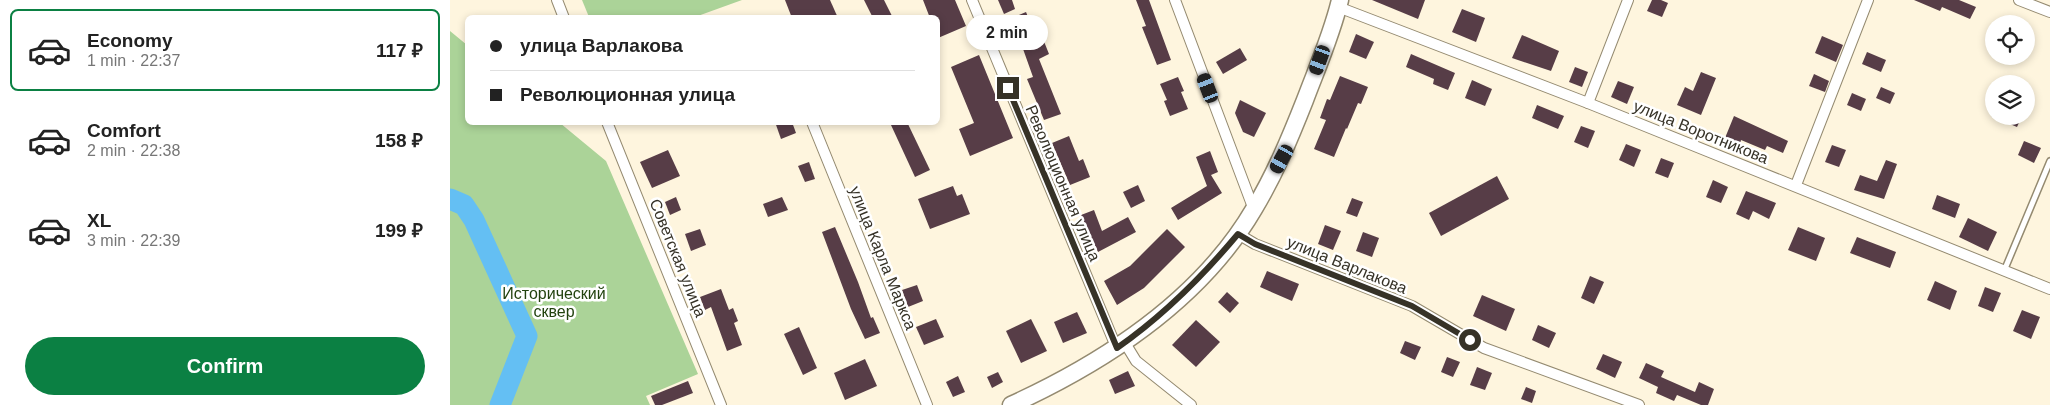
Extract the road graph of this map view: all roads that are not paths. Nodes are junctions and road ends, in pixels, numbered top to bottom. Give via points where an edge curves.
1 (557, 0) edge
2 (972, 0) edge
3 (1175, 0) edge
4 (1628, 0) edge
5 (1868, 0) edge
6 (2019, 0) edge
7 (1339, 4) edge
8 (2050, 12) edge
9 (563, 15) edge
10 (1588, 103) junction
11 (608, 125) edge
12 (813, 125) edge
13 (2050, 161) edge
14 (1796, 186) junction
15 (1254, 210) junction
16 (1238, 234) junction
17 (2004, 271) junction
18 (2050, 290) edge
19 (1121, 346) junction
20 (721, 405) edge
21 (927, 405) edge
22 (1011, 405) edge
23 (1192, 405) edge
24 (1639, 405) edge

1 - 9 street
2 - 19 street, Революционная улица
3 - 15 street
4 - 10 street
5 - 14 street
6 - 8 street
7 - 10 street, улица Воротникова
7 - 15 main road via 1282,159
10 - 14 street, улица Воротникова
11 - 20 street, Советская улица via 693,345
12 - 21 street, улица Карла Маркса
13 - 17 lane
14 - 17 street, улица Воротникова
15 - 16 main road
16 - 19 main road via 1205,274
16 - 24 street, улица Варлакова via 1255,244 1412,306 1484,348
17 - 18 street, улица Воротникова
19 - 22 main road via 1083,370
19 - 23 street, Революционная улица

